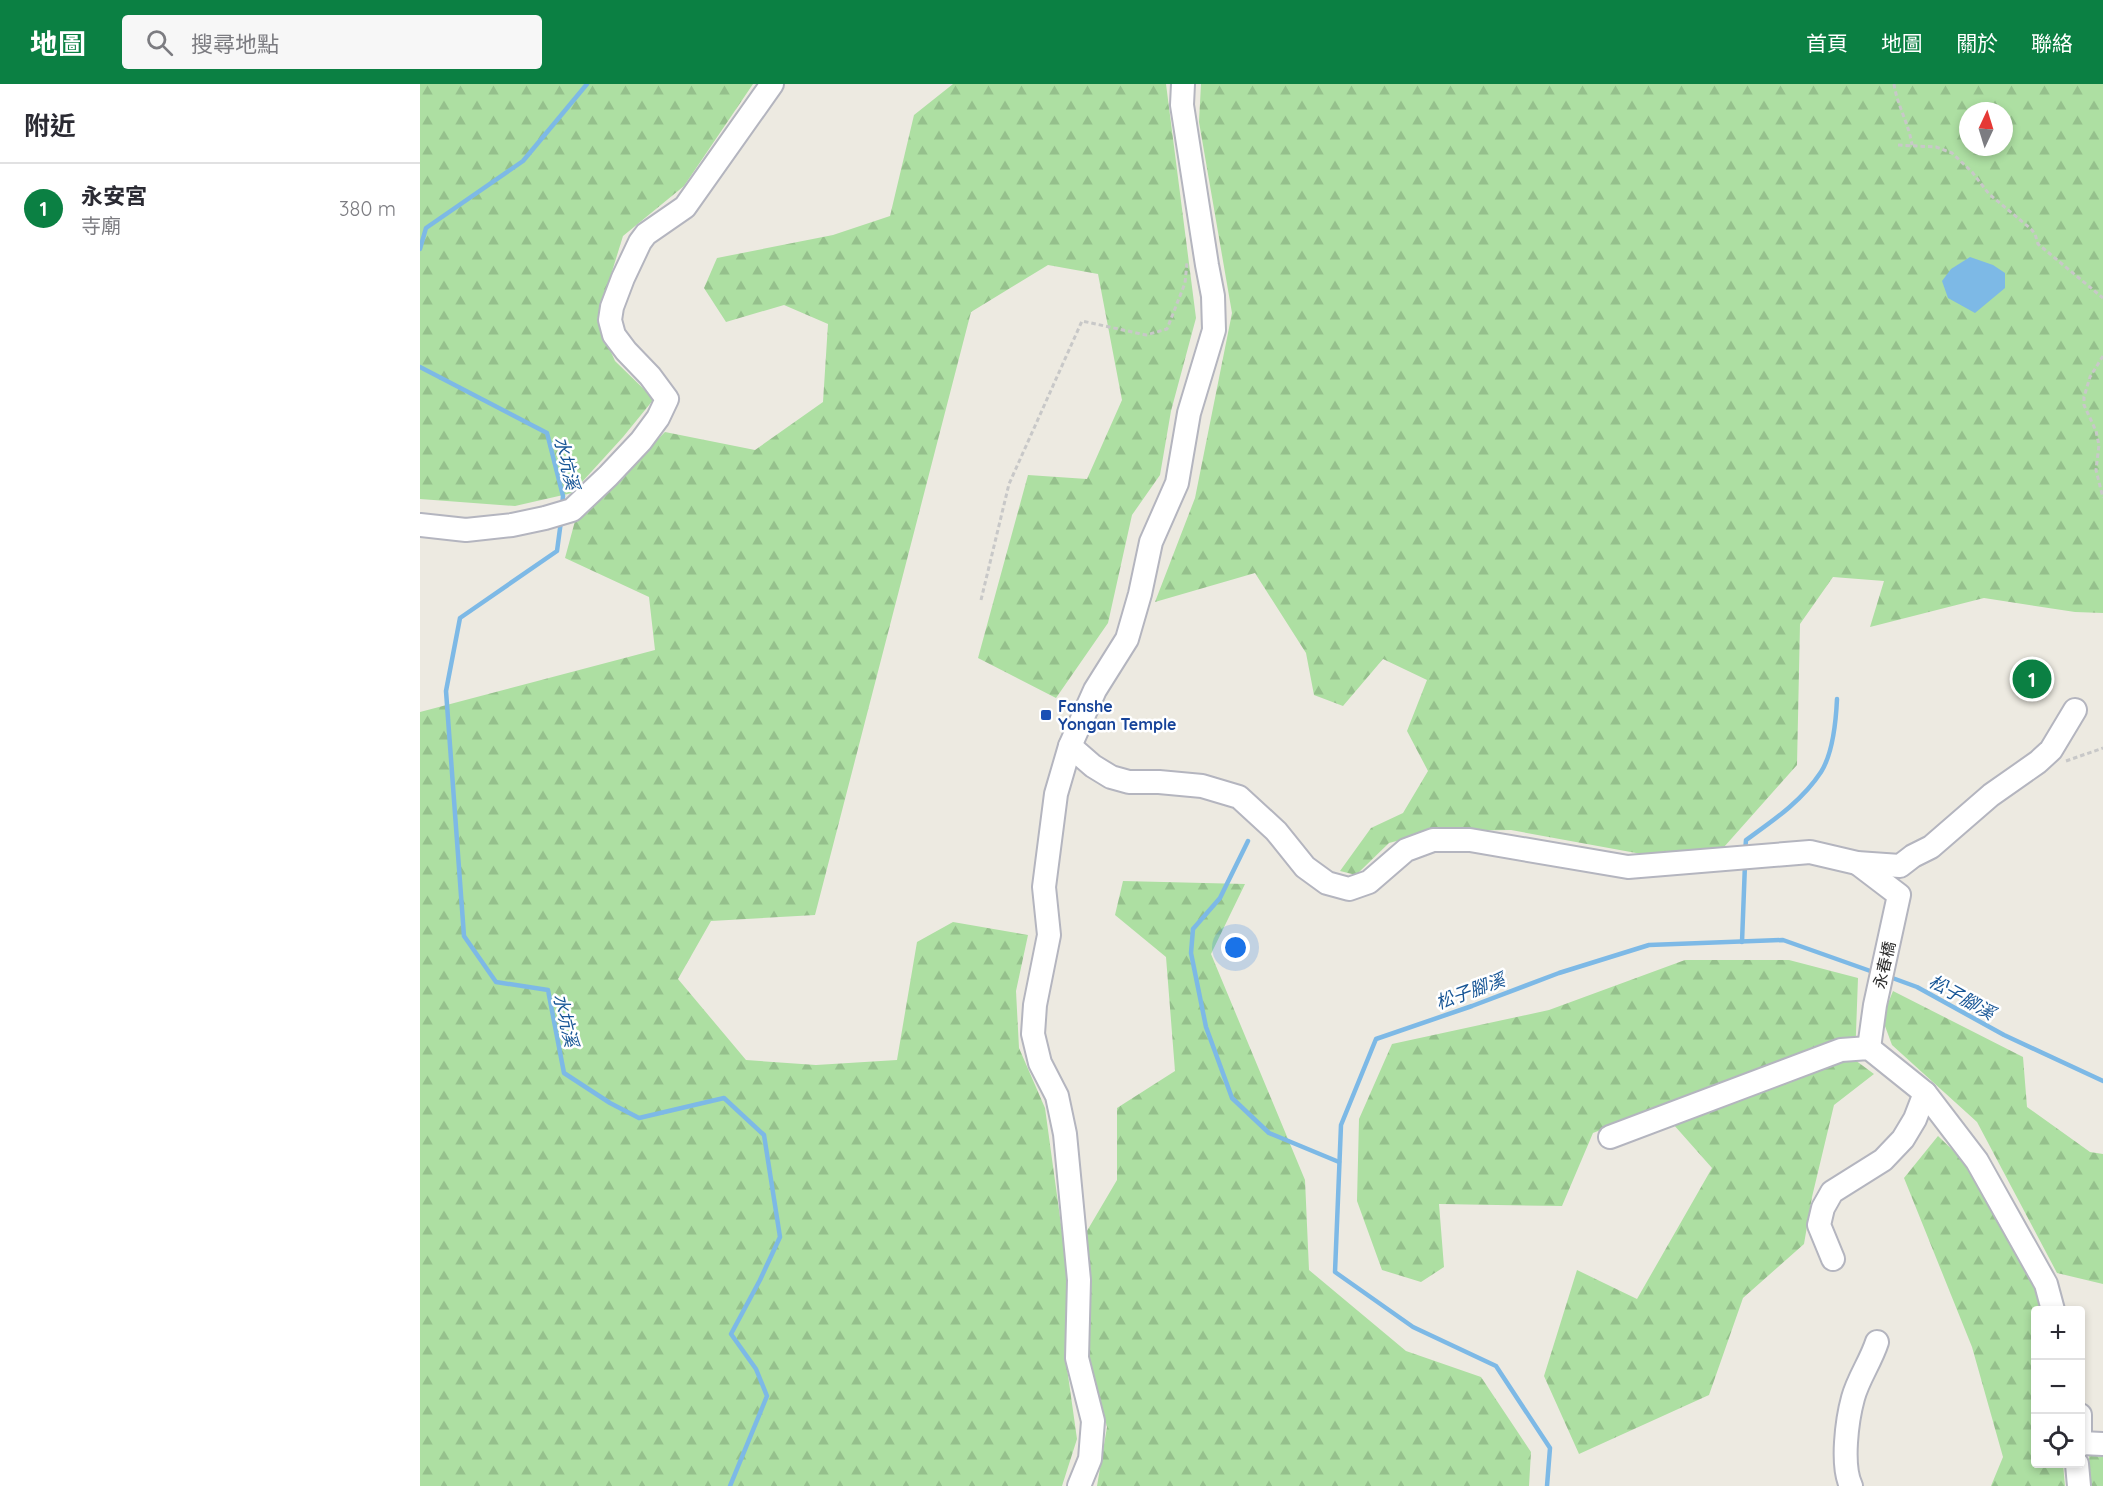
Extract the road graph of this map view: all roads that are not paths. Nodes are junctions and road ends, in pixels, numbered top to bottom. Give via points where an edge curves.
1 (772, 84) edge
2 (1183, 84) edge
3 (420, 525) edge
4 (2075, 710) dead end
5 (1070, 746) junction
6 (1857, 863) junction
7 (1869, 1048) junction
8 (1925, 1093) junction
9 (1610, 1137) dead end
10 (1833, 1259) dead end
11 (2052, 1306) edge
12 (1876, 1342) dead end
13 (2085, 1444) edge
14 (2103, 1444) edge
15 (2077, 1468) edge
16 (1079, 1486) edge
17 (1851, 1486) edge
18 (2079, 1486) edge

1 - 3 street via 686,207 646,234 622,278 610,320 614,335 667,399 641,441 572,510 512,525 466,530
2 - 5 street via 1182,105 1213,296 1214,330 1189,413 1177,483 1151,542 1127,639 1095,690
4 - 6 street via 2051,750 1931,847 1900,866
5 - 6 street via 1111,777 1129,782 1202,786 1239,797 1276,831 1305,867 1327,883 1349,889 1369,882 1406,850 1433,840 1470,840 1628,867 1810,852
5 - 16 street via 1056,794 1044,887 1049,935 1033,1034 1040,1063 1057,1096 1065,1134 1079,1280 1077,1358 1093,1421 1090,1459
6 - 7 street, 永春橋 via 1899,895
7 - 8 street
7 - 9 street via 1841,1050
8 - 10 street via 1903,1139 1883,1160 1832,1192 1823,1208 1819,1225
8 - 11 street via 1977,1161 2046,1284
12 - 17 street via 1853,1396 1846,1464
13 - 14 street
15 - 18 street

